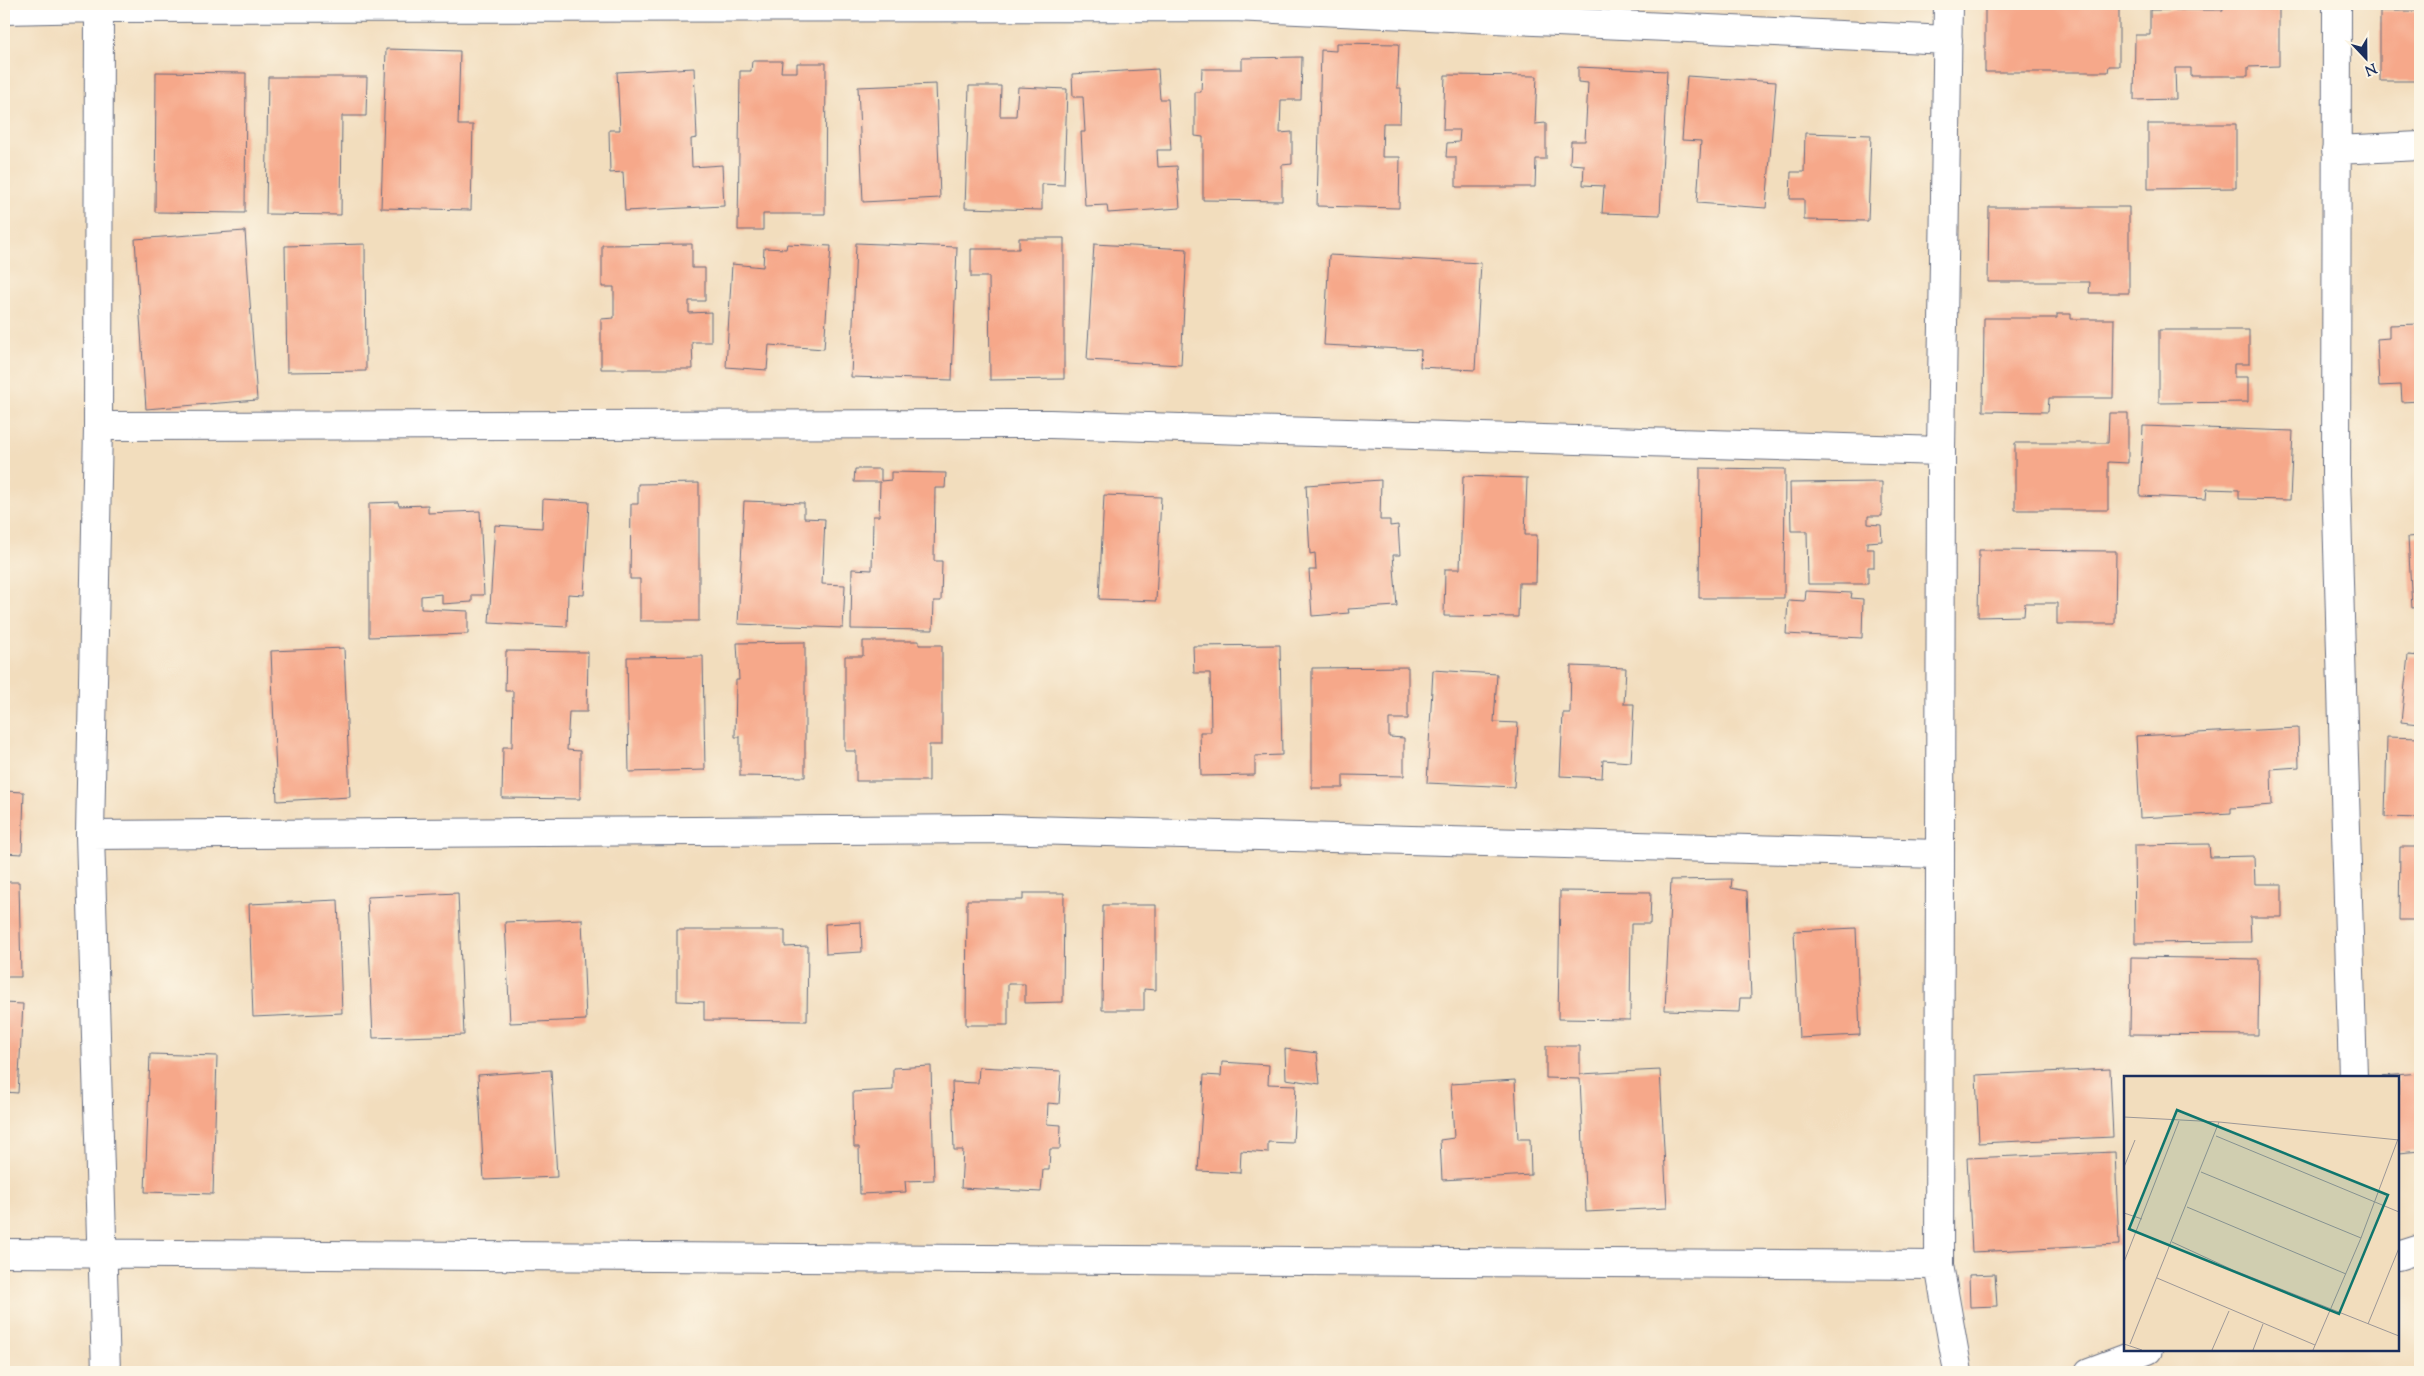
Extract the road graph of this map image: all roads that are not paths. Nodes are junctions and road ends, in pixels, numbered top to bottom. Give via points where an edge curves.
1 (1948, 4) edge
2 (2337, 4) edge
3 (99, 6) edge
4 (4, 10) edge
5 (1948, 40) junction
6 (2420, 146) edge
7 (2336, 150) junction
8 (98, 426) junction
9 (1941, 451) junction
10 (90, 835) junction
11 (1940, 854) junction
12 (2353, 1076) edge
13 (2420, 1249) edge
14 (4, 1253) edge
15 (103, 1254) junction
16 (2399, 1256) edge
17 (1939, 1265) junction
18 (2145, 1351) edge
19 (106, 1372) edge
20 (1958, 1372) edge
21 (2089, 1372) edge

1 - 5 street
2 - 7 street
3 - 4 street
3 - 5 street via 1233,8
3 - 8 street
5 - 9 street
6 - 7 street
7 - 12 street via 2336,476
8 - 9 street via 1050,424
8 - 10 street
9 - 11 street
10 - 11 street via 995,829
10 - 15 street
11 - 17 street
13 - 16 street
14 - 15 street
15 - 17 street
15 - 19 street
17 - 20 street
18 - 21 street

